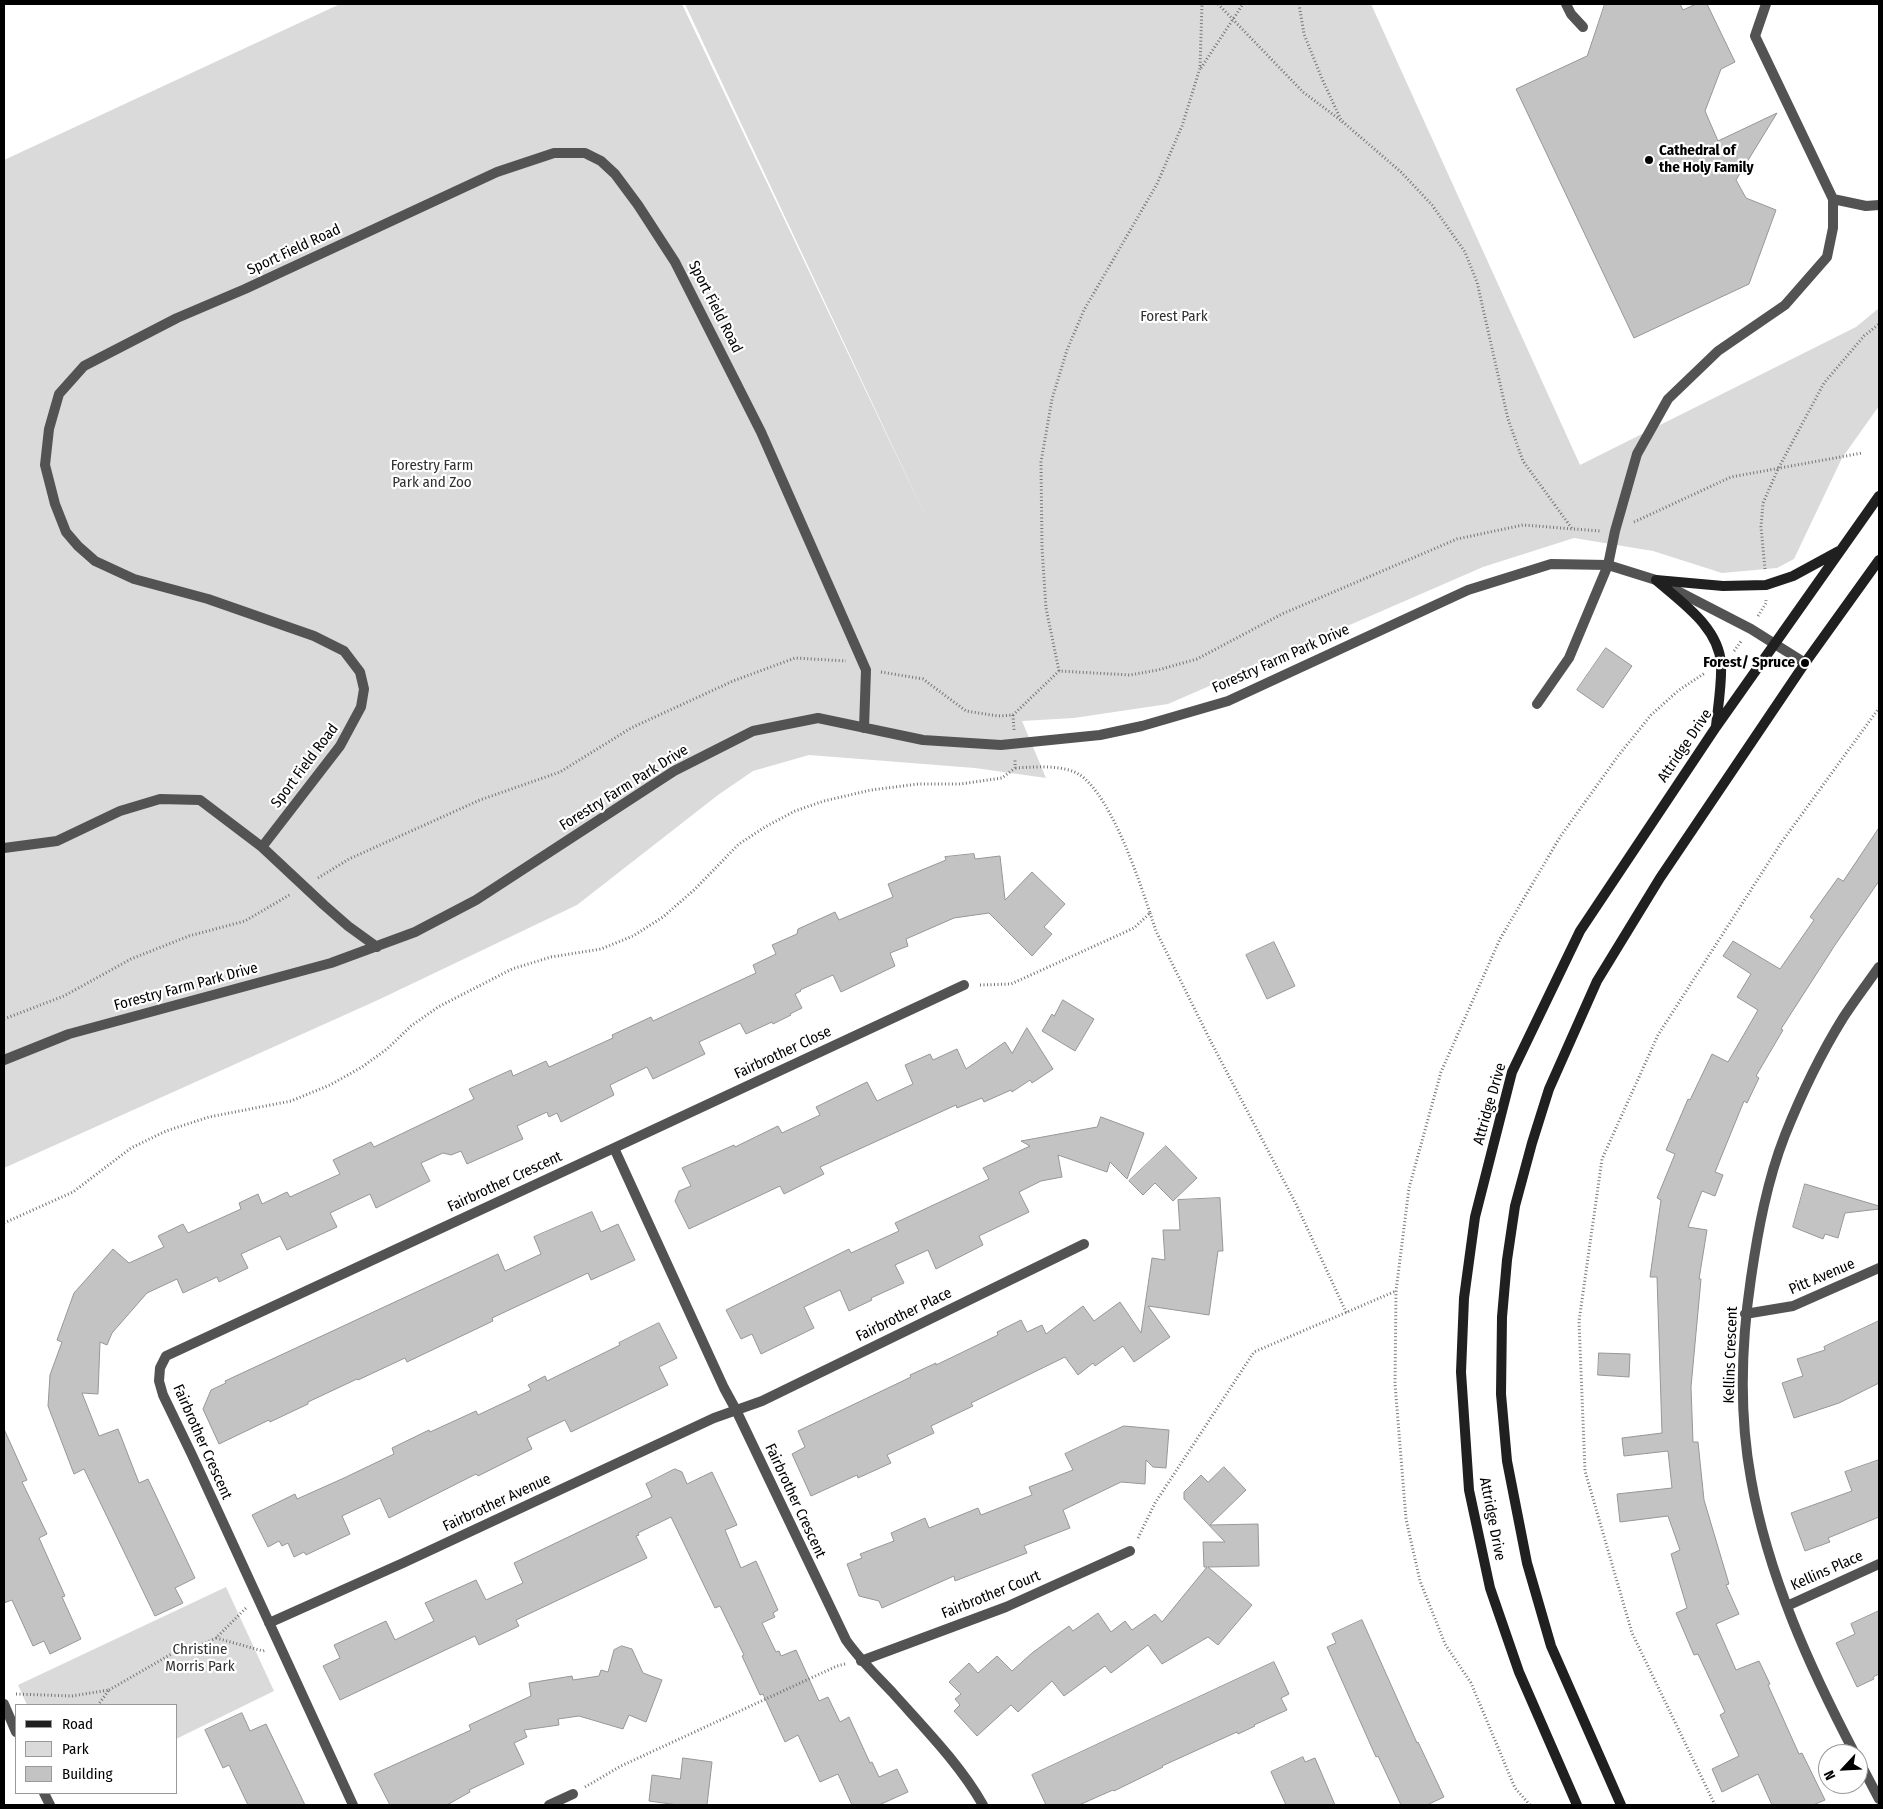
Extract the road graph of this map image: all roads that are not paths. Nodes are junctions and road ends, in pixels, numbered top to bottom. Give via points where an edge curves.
1 (1566, 4) edge
2 (1766, 4) edge
3 (1583, 27) dead end
4 (1833, 199) junction
5 (1879, 206) edge
6 (1879, 496) edge
7 (1842, 549) junction
8 (1879, 560) edge
9 (1608, 565) junction
10 (1656, 580) junction
11 (1774, 643) junction
12 (1805, 664) junction
13 (1537, 704) dead end
14 (1716, 727) junction
15 (864, 728) junction
16 (262, 847) junction
17 (4, 848) edge
18 (377, 947) junction
19 (1879, 967) edge
20 (964, 985) road end
21 (4, 1060) edge
22 (614, 1148) junction
23 (1084, 1244) dead end
24 (1879, 1268) edge
25 (1745, 1314) junction
26 (736, 1410) junction
27 (1130, 1551) road end
28 (1879, 1564) edge
29 (1787, 1606) junction
30 (269, 1623) junction
31 (860, 1661) junction
32 (4, 1704) edge
33 (15, 1730) edge
34 (1850, 1744) edge
35 (1868, 1778) edge
36 (573, 1794) road end
37 (1879, 1799) edge
38 (353, 1805) edge
39 (549, 1805) edge
40 (983, 1805) edge
41 (1577, 1805) edge
42 (1621, 1805) edge

1 - 3 street
2 - 4 street via 1755,36
4 - 5 street
4 - 9 street via 1833,228 1826,256 1785,305 1718,351 1668,398 1637,454
6 - 7 main road, Attridge Drive
7 - 10 main road via 1793,576 1766,584 1723,586
7 - 11 main road, Attridge Drive
8 - 12 main road, Attridge Drive
9 - 10 street, Forestry Farm Park Drive
9 - 13 street via 1569,658
9 - 15 street, Forestry Farm Park Drive via 1551,564 1468,590 1228,701 1142,726 1100,735 1015,744 923,740
10 - 11 street, Forestry Farm Park Drive
10 - 14 main road via 1698,618 1714,639 1721,663
11 - 12 street, Forestry Farm Park Drive
11 - 14 main road, Attridge Drive
12 - 42 main road, Attridge Drive via 1660,878 1598,982 1549,1089 1515,1206 1502,1317 1501,1394 1507,1461 1526,1563 1551,1646
14 - 41 main road, Attridge Drive via 1580,931 1512,1072 1475,1217 1464,1298 1461,1372 1469,1490 1490,1588 1518,1672
15 - 16 street, Sport Field Road via 866,670 761,432 675,262 638,205 601,161 585,154 554,153 497,172 176,318 84,366 59,394 49,429 45,465 66,532 78,546 95,561 134,579 208,599 314,636 344,650 360,672 364,689 361,707 351,729
15 - 18 street, Forestry Farm Park Drive via 818,718 753,731 674,771 476,900 415,932
16 - 17 street via 200,800 160,799 120,811 56,841
16 - 18 street via 303,887
18 - 21 street, Forestry Farm Park Drive via 331,963 69,1034
19 - 25 street, Kellins Crescent via 1843,1018 1784,1138 1759,1225
20 - 22 street, Fairbrother Close
22 - 26 street, Fairbrother Crescent
22 - 30 street, Fairbrother Crescent via 166,1356 160,1368 163,1395
23 - 26 street, Fairbrother Place via 762,1401
24 - 25 street, Pitt Avenue via 1793,1306
25 - 29 street, Kellins Crescent via 1742,1374 1744,1427 1751,1479 1761,1525
26 - 30 street, Fairbrother Avenue
26 - 31 street, Fairbrother Crescent via 837,1624
27 - 31 street, Fairbrother Court via 1006,1607
28 - 29 street, Kellins Place
29 - 34 street, Kellins Crescent
30 - 38 street, Fairbrother Crescent
31 - 40 street, Fairbrother Crescent via 955,1762
32 - 33 street
35 - 37 street
36 - 39 street

